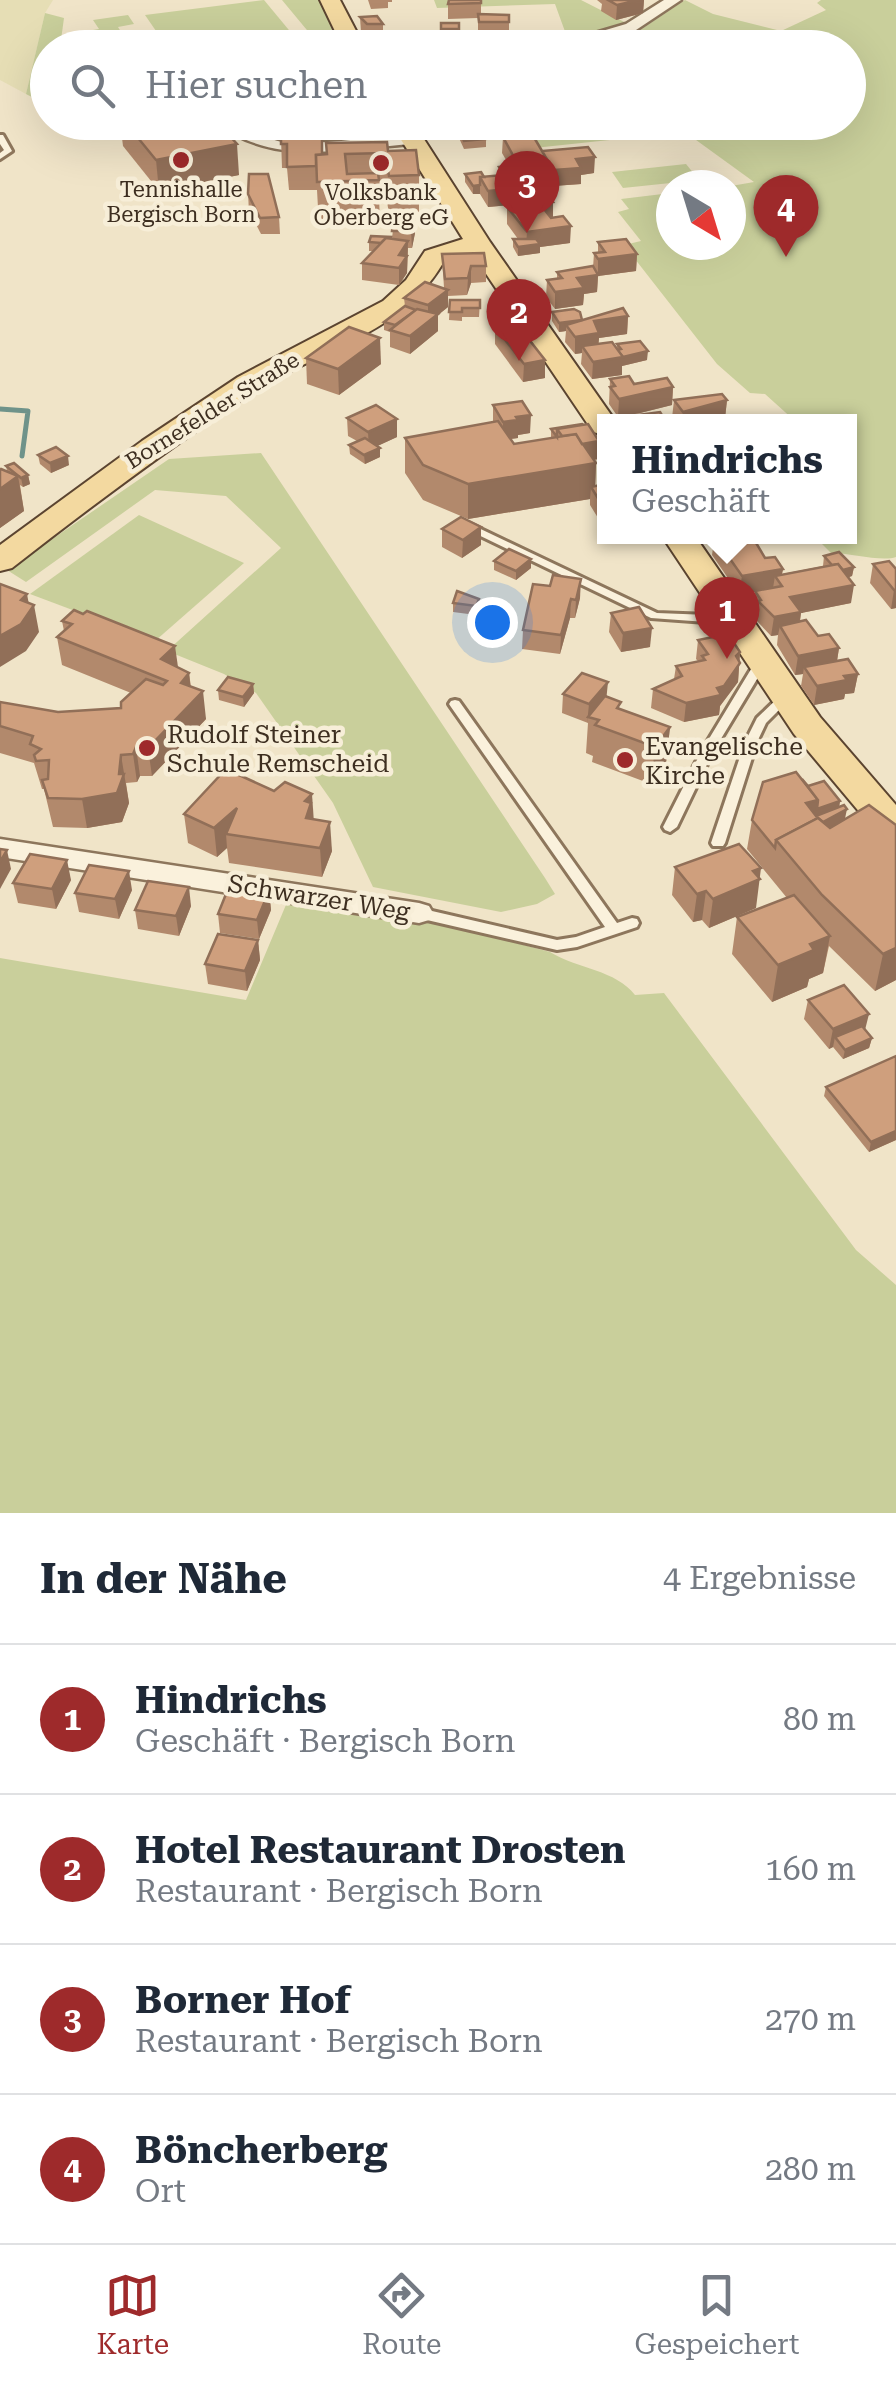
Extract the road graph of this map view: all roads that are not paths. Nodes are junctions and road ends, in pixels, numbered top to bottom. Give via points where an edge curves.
1 (330, 0) edge
2 (674, 0) edge
3 (345, 30) edge
4 (624, 30) edge
5 (0, 138) edge
6 (258, 140) edge
7 (345, 140) edge
8 (412, 140) edge
9 (0, 157) edge
10 (478, 243) junction
11 (597, 416) edge
12 (468, 526) edge
13 (683, 544) edge
14 (0, 562) edge
15 (734, 620) junction
16 (762, 660) junction
17 (786, 697) junction
18 (456, 704) dead end
19 (670, 827) dead end
20 (896, 829) edge
21 (718, 843) dead end
22 (0, 848) edge
23 (419, 913) joint
24 (632, 923) dead end
25 (614, 930) junction

1 - 3 main road
2 - 4 street
5 - 9 lane via 8,151
6 - 7 street via 290,148
8 - 10 main road
10 - 11 main road
10 - 14 main road, Bornefelder Straße via 434,257 397,304 196,416
12 - 15 lane via 655,616
13 - 15 main road
15 - 16 main road
16 - 17 main road
16 - 19 lane
17 - 20 main road
17 - 21 lane via 750,742
18 - 25 lane
22 - 23 street, Schwarzer Weg
23 - 25 lane, Schwarzer Weg via 558,945
24 - 25 lane, Schwarzer Weg

